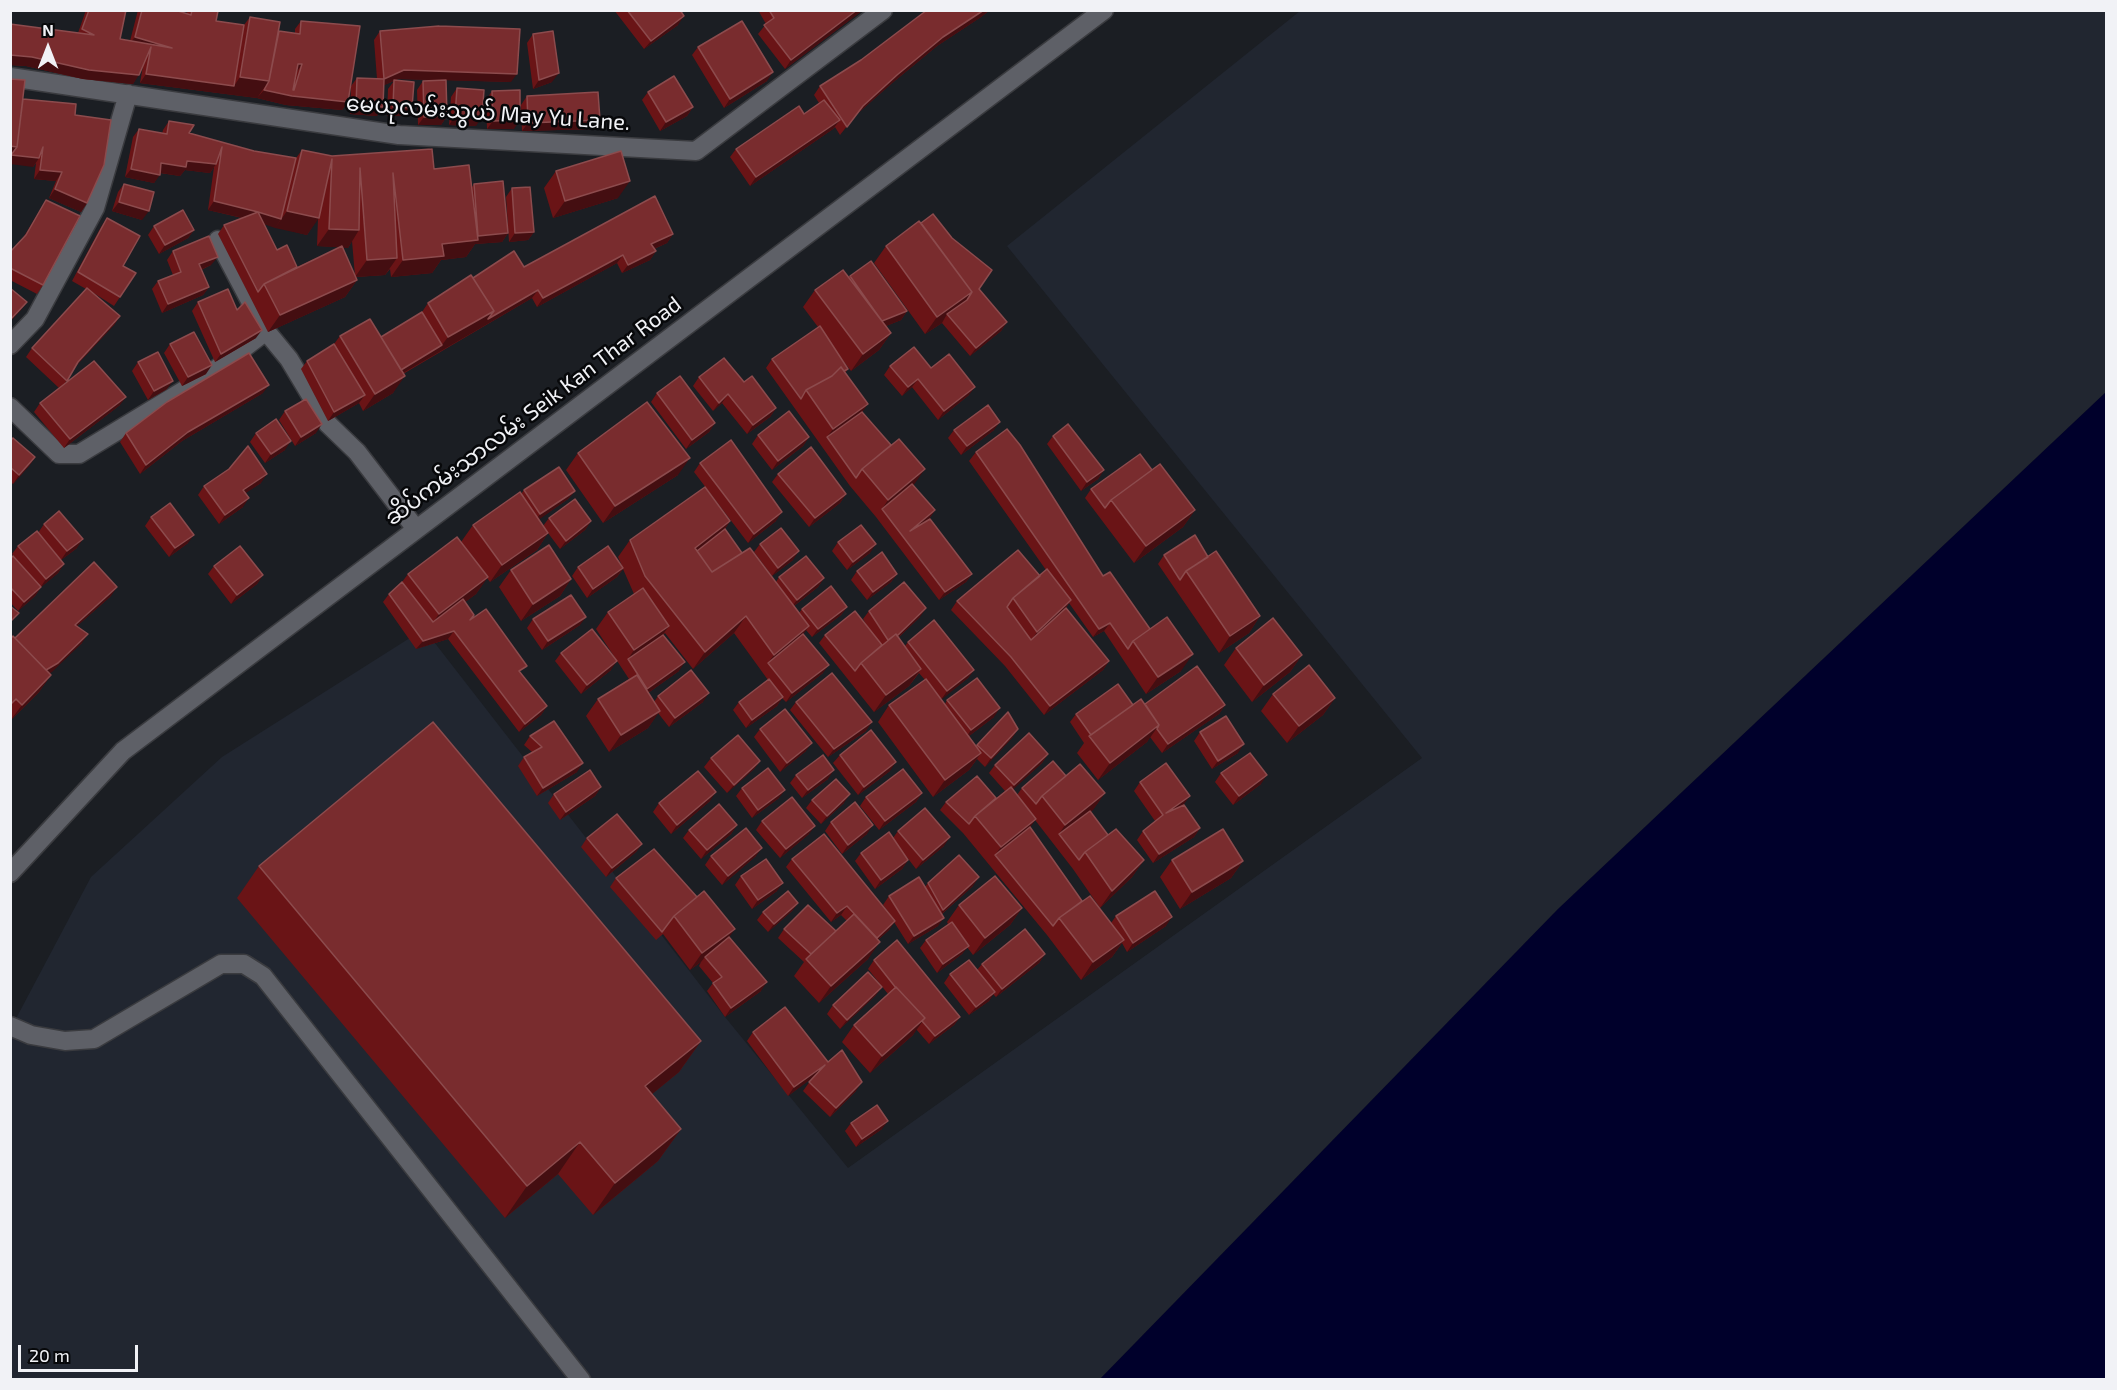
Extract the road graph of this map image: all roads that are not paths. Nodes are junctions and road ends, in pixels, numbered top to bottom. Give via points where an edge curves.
1 (883, 10) edge
2 (1104, 10) edge
3 (10, 77) edge
4 (128, 94) junction
5 (218, 240) dead end
6 (266, 331) junction
7 (10, 345) edge
8 (10, 407) edge
9 (416, 529) junction
10 (10, 873) edge
11 (10, 1026) edge
12 (581, 1380) edge

1 - 4 street, မေယုလမ်းသွယ် May Yu Lane. via 696,151 399,135
2 - 9 street, ဆိပ်ကမ်းသာလမ်း Seik Kan Thar Road
3 - 4 street, မေယုလမ်းသွယ် May Yu Lane.
4 - 7 street via 95,208 35,319
5 - 6 street
6 - 8 street via 206,377 79,454 60,454
6 - 9 street via 289,359 328,424 357,452
9 - 10 street, ဆိပ်ကမ်းသာလမ်း Seik Kan Thar Road via 123,751
11 - 12 street via 31,1035 65,1041 94,1038 221,964 244,964 263,975

